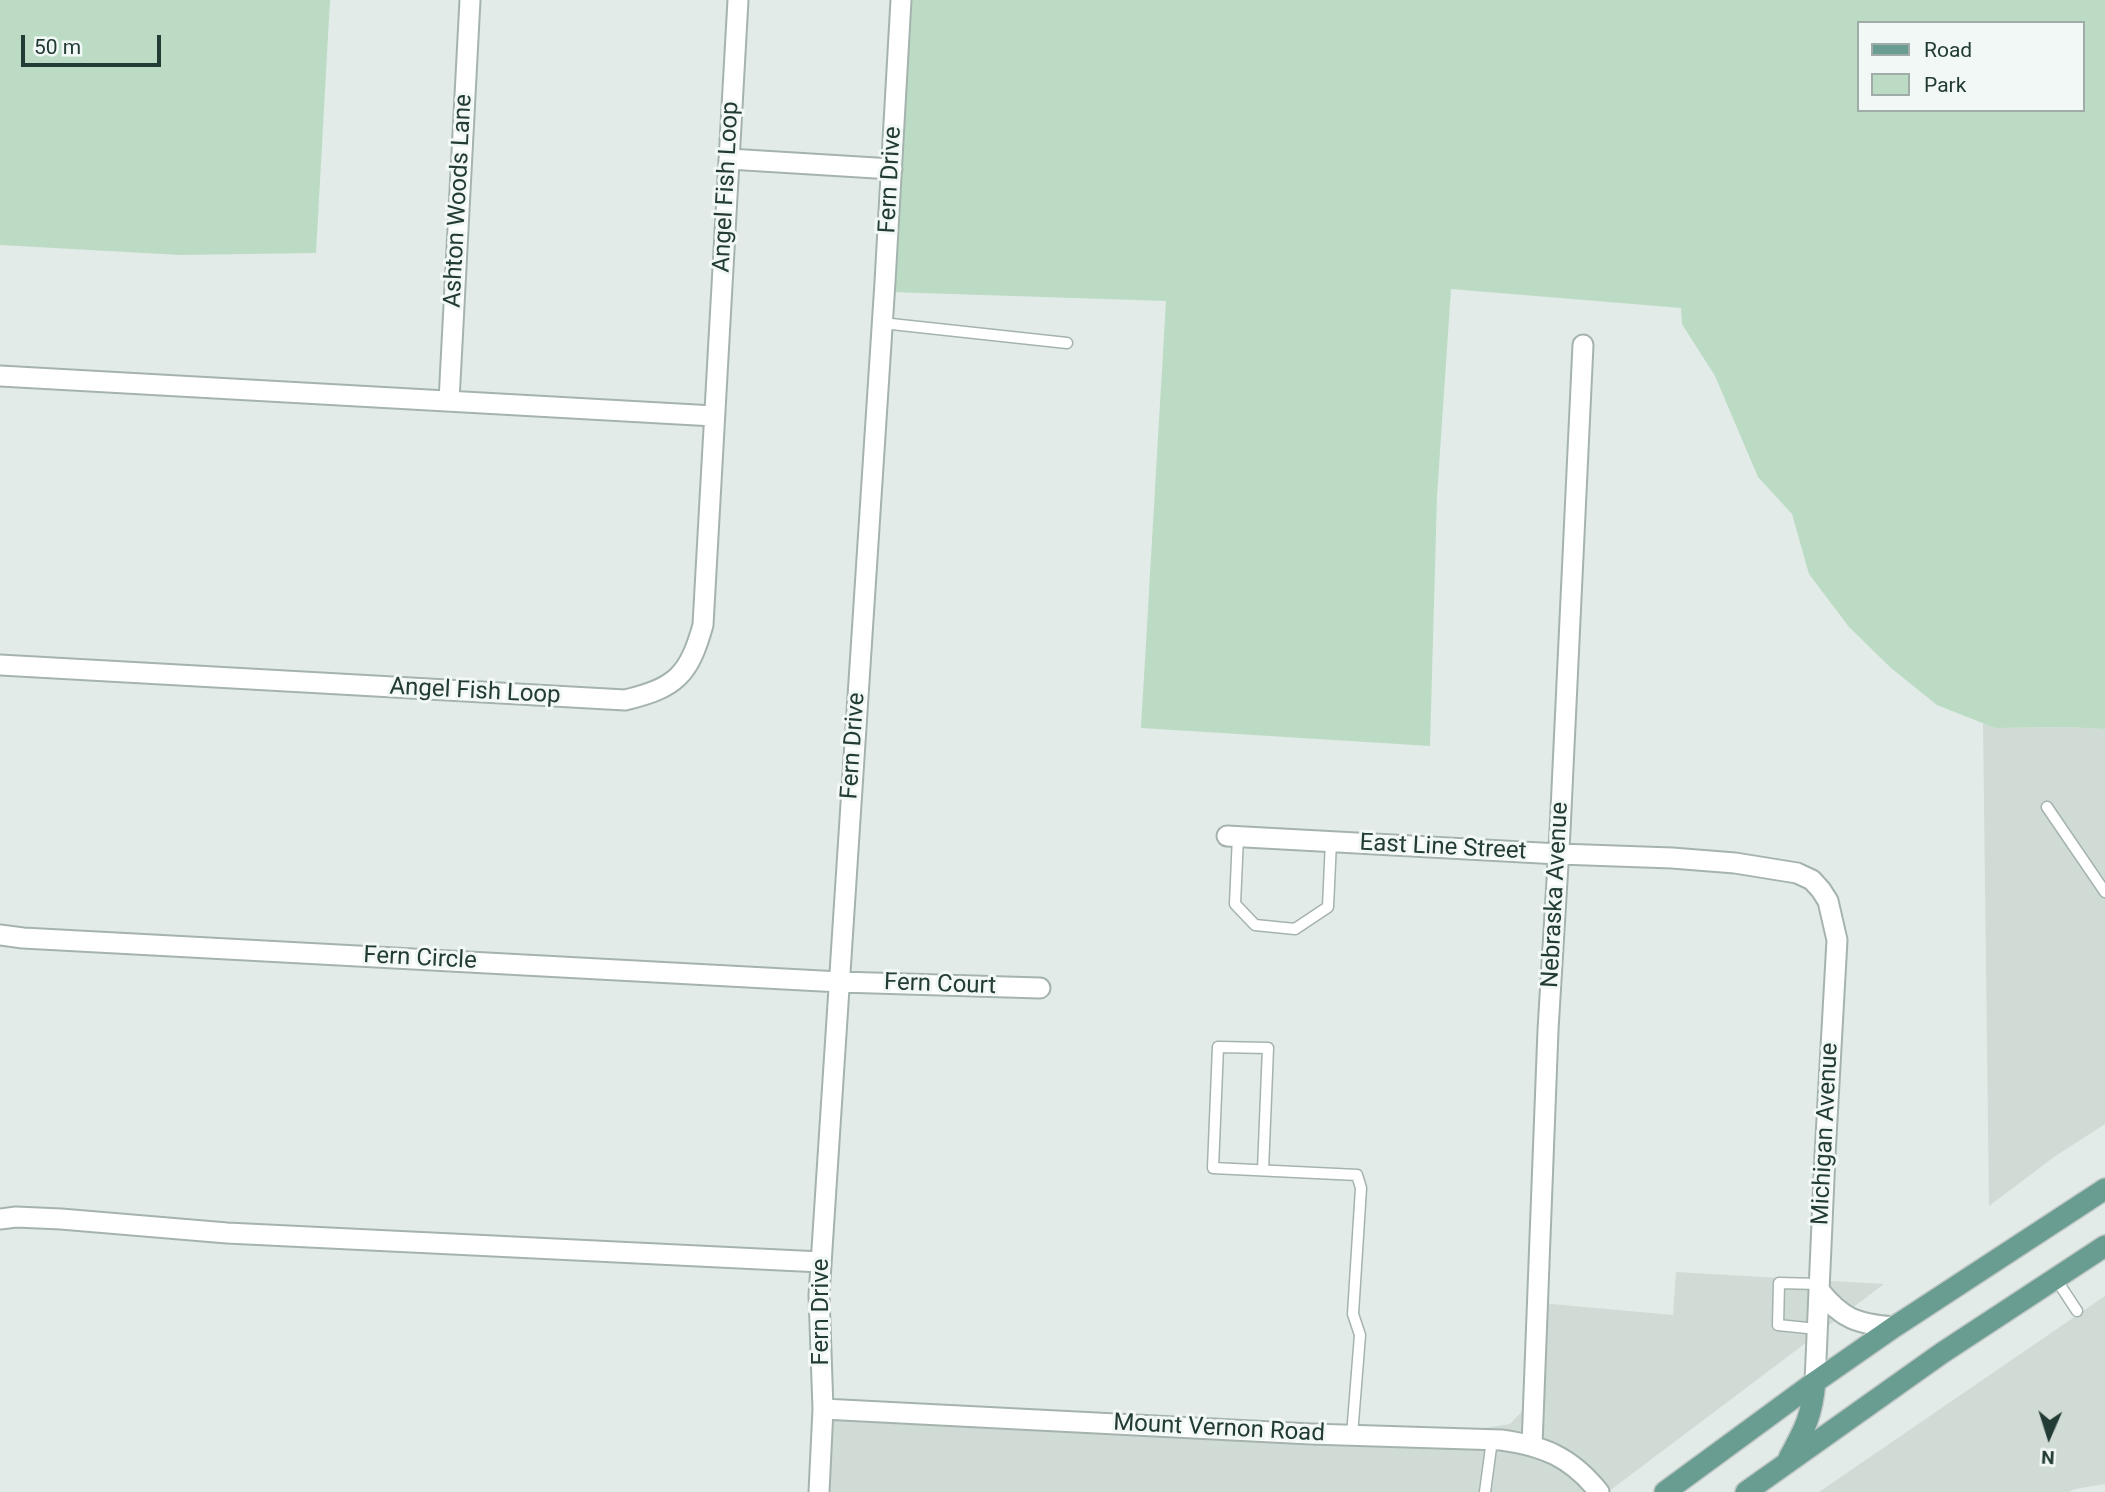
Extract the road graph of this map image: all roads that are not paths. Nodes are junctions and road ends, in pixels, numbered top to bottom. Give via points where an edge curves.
1 (470, 0) edge
2 (738, 0) edge
3 (901, 0) edge
4 (729, 159) junction
5 (892, 169) junction
6 (882, 323) junction
7 (1067, 343) dead end
8 (1583, 345) dead end
9 (0, 376) edge
10 (449, 401) junction
11 (714, 416) junction
12 (0, 665) edge
13 (2047, 807) dead end
14 (1233, 836) joint
15 (1331, 841) junction
16 (1559, 854) junction
17 (1821, 890) joint
18 (2105, 892) edge
19 (0, 935) edge
20 (840, 982) junction
21 (1040, 988) dead end
22 (1263, 1170) junction
23 (2105, 1189) edge
24 (0, 1219) edge
25 (2105, 1246) edge
26 (821, 1262) junction
27 (2056, 1278) junction
28 (1819, 1287) junction
29 (2077, 1311) dead end
30 (1894, 1327) junction
31 (1817, 1329) junction
32 (1815, 1382) junction
33 (823, 1409) junction
34 (1352, 1435) junction
35 (1492, 1440) junction
36 (1532, 1445) junction
37 (1786, 1463) junction
38 (819, 1492) edge
39 (1485, 1492) edge
40 (1599, 1492) edge
41 (1665, 1492) edge
42 (1746, 1492) edge

1 - 10 street, Ashton Woods Lane
2 - 4 street, Angel Fish Loop
3 - 5 street, Fern Drive
4 - 5 street
4 - 11 street, Angel Fish Loop
5 - 6 street, Fern Drive
6 - 7 lane
6 - 20 street, Fern Drive
8 - 16 street, Nebraska Avenue
9 - 10 street
10 - 11 street
11 - 12 street, Angel Fish Loop via 703,625 695,652 679,676 654,693 625,700
13 - 18 lane
14 - 15 street, East Line Street
14 - 15 lane via 1235,904 1255,925 1295,929 1328,907
15 - 16 street, East Line Street
16 - 17 street, East Line Street via 1735,863 1797,873
16 - 36 street, Nebraska Avenue
17 - 28 street, Michigan Avenue via 1837,940
19 - 20 street, Fern Circle
20 - 21 street, Fern Court
20 - 26 street, Fern Drive
22 - 22 lane via 1213,1168 1218,1047 1268,1048
22 - 34 lane via 1357,1175 1353,1314 1360,1335
23 - 30 main road
24 - 26 street
25 - 27 main road
26 - 33 street, Fern Drive
27 - 29 lane
27 - 37 main road
28 - 30 street via 1831,1306 1848,1319
28 - 31 street, Michigan Avenue
28 - 31 lane via 1779,1283 1778,1325
30 - 32 main road
31 - 32 street, Michigan Avenue
32 - 37 main road via 1807,1425
32 - 41 main road
33 - 34 street, Mount Vernon Road
33 - 38 street, Fern Drive
34 - 35 street, Mount Vernon Road
35 - 36 street, Mount Vernon Road
35 - 39 lane
36 - 40 street, Mount Vernon Road via 1575,1466
37 - 42 main road

